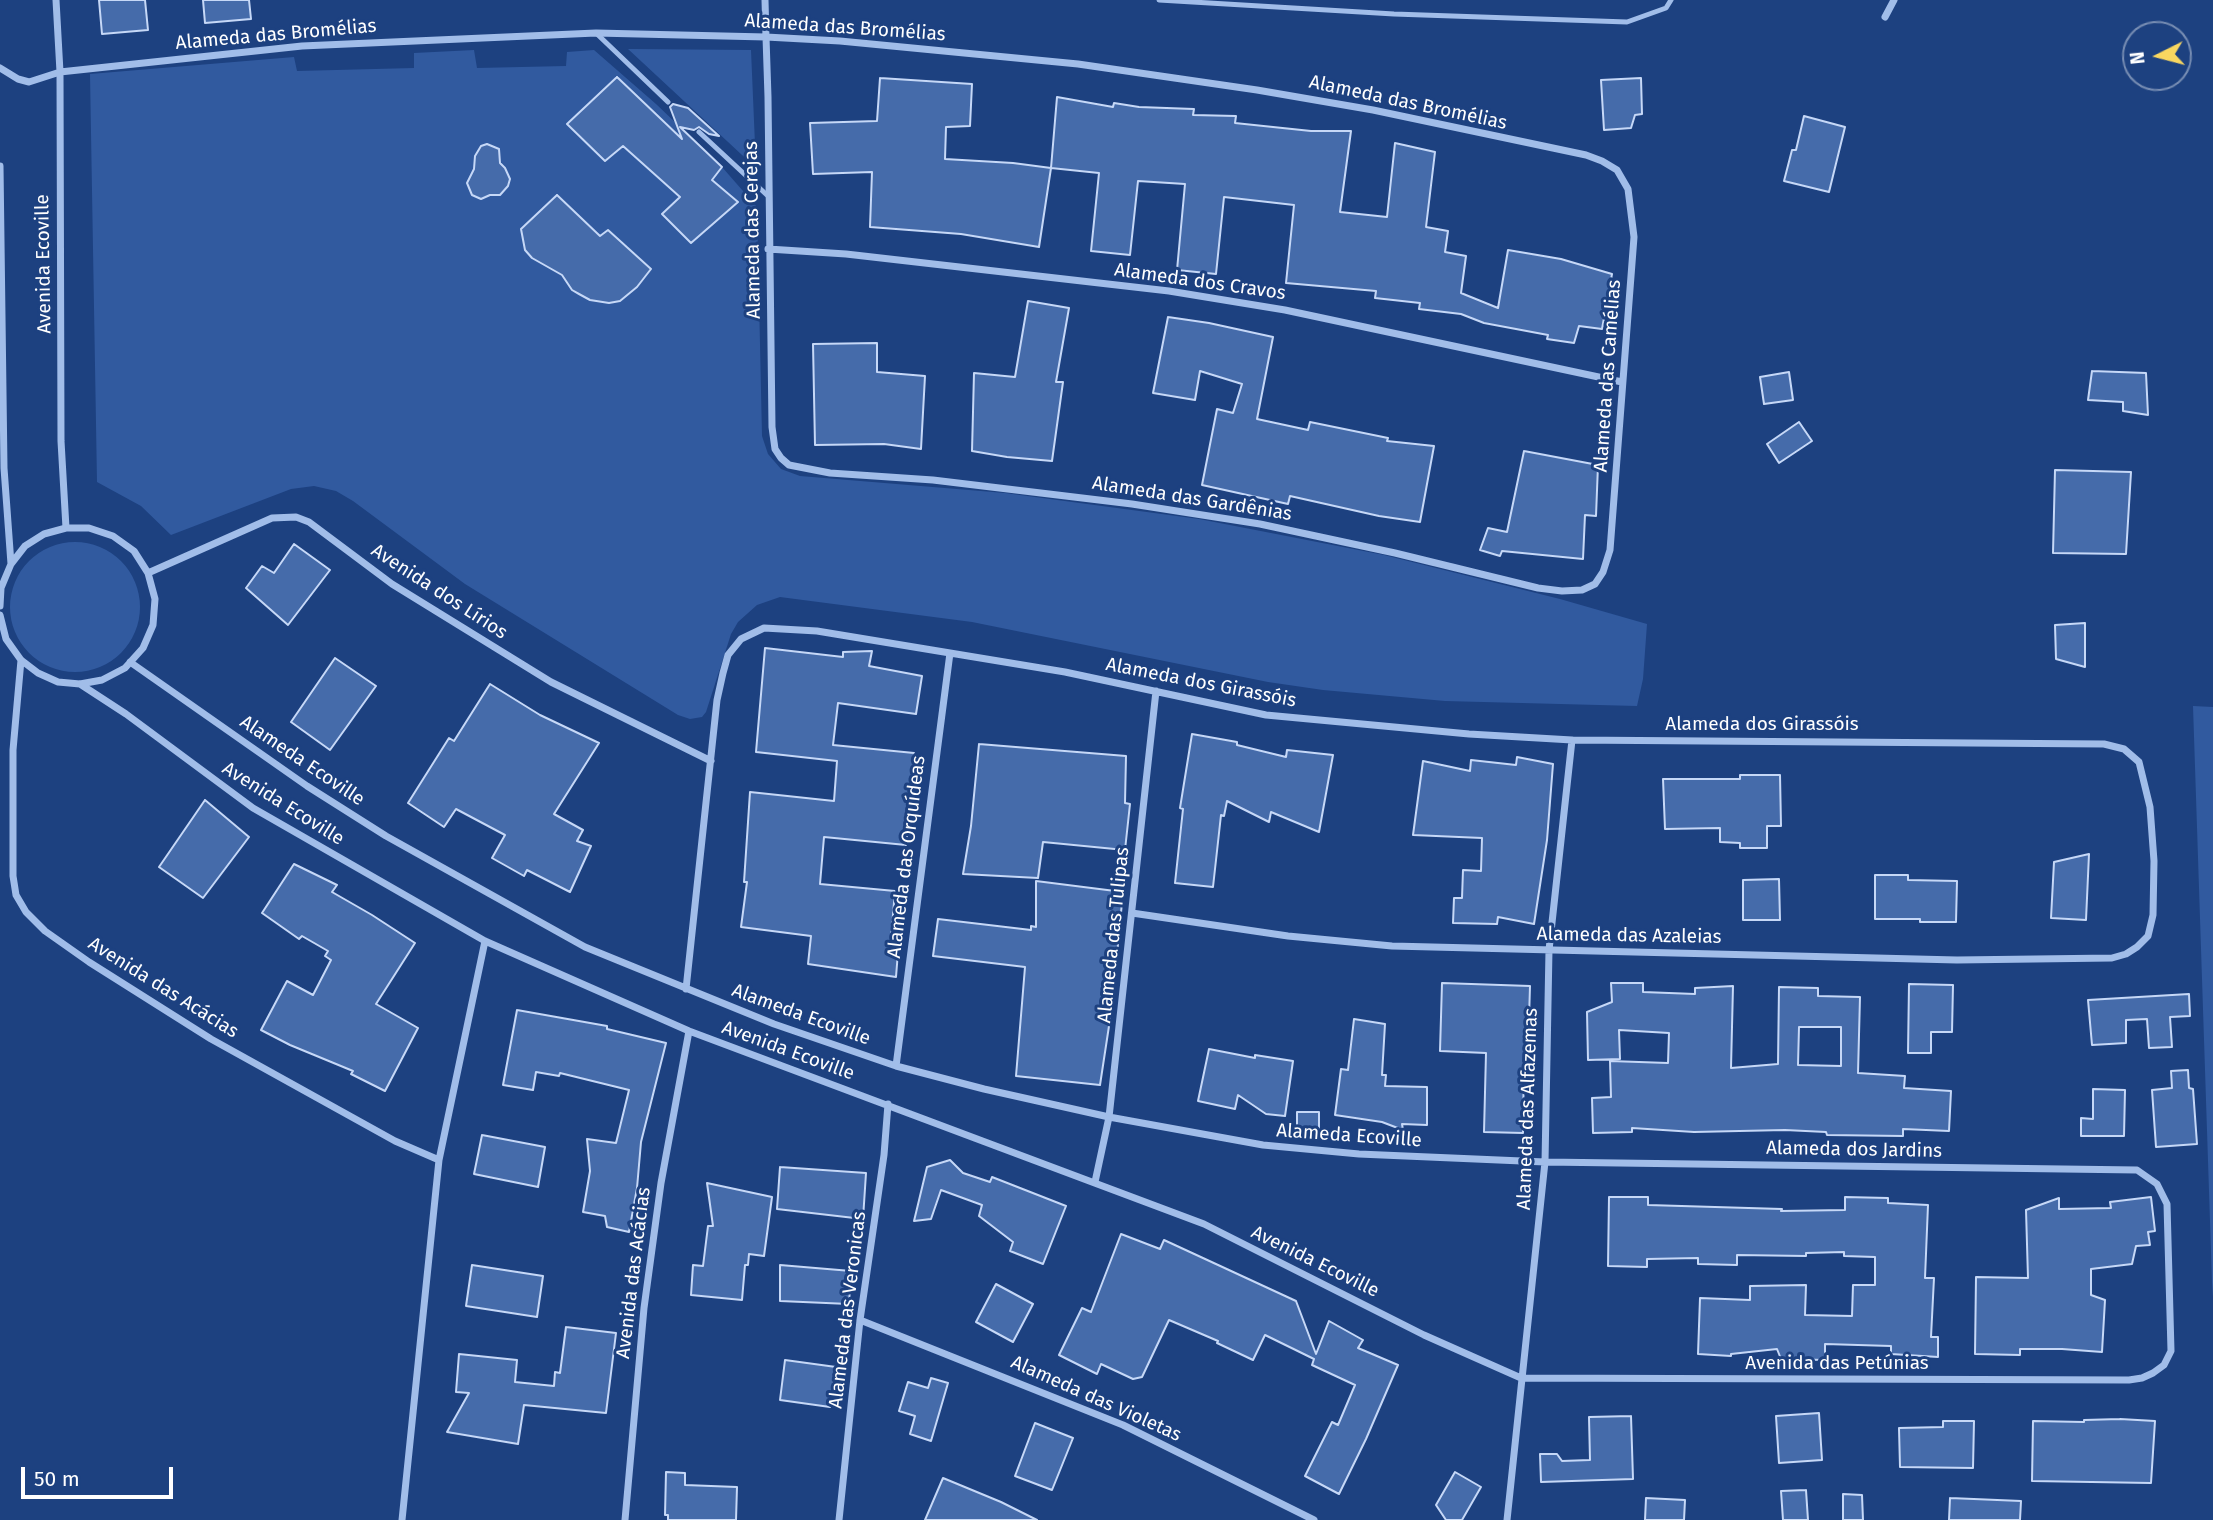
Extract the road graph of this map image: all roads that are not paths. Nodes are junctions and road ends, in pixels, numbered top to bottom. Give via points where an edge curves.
1 (56, 0) edge
2 (765, 0) edge
3 (1158, 0) edge
4 (1671, 0) edge
5 (1894, 0) edge
6 (1885, 17) dead end
7 (596, 33) junction
8 (766, 37) junction
9 (0, 68) edge
10 (60, 72) junction
11 (668, 102) dead end
12 (699, 132) dead end
13 (0, 166) edge
14 (1617, 170) joint
15 (768, 196) junction
16 (768, 249) junction
17 (1622, 382) junction
18 (781, 458) joint
19 (66, 528) junction
20 (11, 564) junction
21 (148, 573) junction
22 (1595, 584) joint
23 (0, 606) edge
24 (0, 615) edge
25 (950, 653) junction
26 (21, 660) junction
27 (130, 662) junction
28 (80, 684) junction
29 (1156, 691) junction
30 (1572, 740) junction
31 (711, 761) junction
32 (1132, 913) junction
33 (485, 941) junction
34 (1549, 950) junction
35 (2126, 954) joint
36 (686, 989) junction
37 (689, 1031) junction
38 (896, 1066) junction
39 (888, 1104) junction
40 (1109, 1117) junction
41 (439, 1160) junction
42 (1545, 1162) junction
43 (1095, 1182) junction
44 (860, 1320) junction
45 (2153, 1373) joint
46 (1521, 1378) junction
47 (402, 1520) edge
48 (625, 1520) edge
49 (839, 1520) edge
50 (1314, 1520) edge
51 (1507, 1520) edge

1 - 10 street, Avenida Ecoville
2 - 8 street, Alameda das Cerejas
3 - 4 lane via 1627,22 1666,8
5 - 6 street
7 - 8 street, Alameda das Bromélias
7 - 10 street, Alameda das Bromélias via 302,46
7 - 11 lane
8 - 14 street, Alameda das Bromélias via 1078,64 1257,90 1586,155
8 - 15 street, Alameda das Cerejas
9 - 10 street, Alameda das Bromélias via 29,82
10 - 19 street, Avenida Ecoville via 61,441
12 - 15 lane
13 - 20 street via 4,468
14 - 17 street, Alameda das Camélias via 1628,189 1634,237
15 - 16 street, Alameda das Cerejas
16 - 17 street, Alameda dos Cravos via 1169,291 1285,310
16 - 18 street, Alameda das Cerejas via 772,428
17 - 22 street, Alameda das Camélias via 1610,550
18 - 22 street, Alameda das Gardênias via 789,466 806,470 1007,487 1260,524 1538,588 1582,590
19 - 20 street via 44,534
19 - 21 street via 89,528 113,536 134,551
20 - 23 street via 1,588
21 - 27 street via 155,598 153,625
21 - 31 street, Avenida dos Lírios via 272,519 296,517 326,533 392,584 551,682
24 - 26 street via 6,639
25 - 29 street, Alameda dos Girassóis
25 - 31 street, Alameda dos Girassóis via 789,628 751,632 728,655
25 - 38 street, Alameda das Orquídeas
26 - 28 street via 48,678
26 - 41 street, Avenida das Acácias via 13,750 13,876 16,895 26,912 89,962 211,1039 395,1141
27 - 28 street via 102,680
27 - 36 street, Alameda Ecoville via 386,836 585,947
28 - 33 street, Avenida Ecoville via 253,808
29 - 30 street, Alameda dos Girassóis via 1266,715
29 - 32 street, Alameda das Tulipas
30 - 34 street, Alameda das Alfazemas
30 - 35 street, Alameda dos Girassóis via 2105,744 2124,749 2139,762 2150,807 2154,861 2148,936
31 - 36 street, Alameda dos Girassóis
32 - 34 street, Alameda das Azaleias via 1392,946
32 - 40 street, Alameda das Tulipas
33 - 37 street, Avenida Ecoville
33 - 41 street
34 - 35 street, Alameda das Azaleias via 1957,960 2112,958
34 - 42 street, Alameda das Alfazemas
36 - 38 street, Alameda Ecoville
37 - 39 street, Avenida Ecoville
37 - 48 street, Avenida das Acácias via 654,1233
38 - 40 street, Alameda Ecoville
39 - 43 street, Avenida Ecoville
39 - 44 street, Alameda das Veronicas
40 - 42 street, Alameda Ecoville via 1263,1145
40 - 43 street, Alameda das Tulipas
41 - 47 street
42 - 45 street, Alameda dos Jardins via 2137,1170 2157,1184 2167,1204 2171,1350 2164,1365
42 - 46 street, Alameda das Alfazemas
43 - 46 street, Avenida Ecoville via 1204,1224
44 - 49 street, Alameda das Veronicas
44 - 50 street, Alameda das Violetas via 1122,1425
45 - 46 street, Avenida das Petúnias via 2129,1380
46 - 51 street, Alameda das Alfazemas

